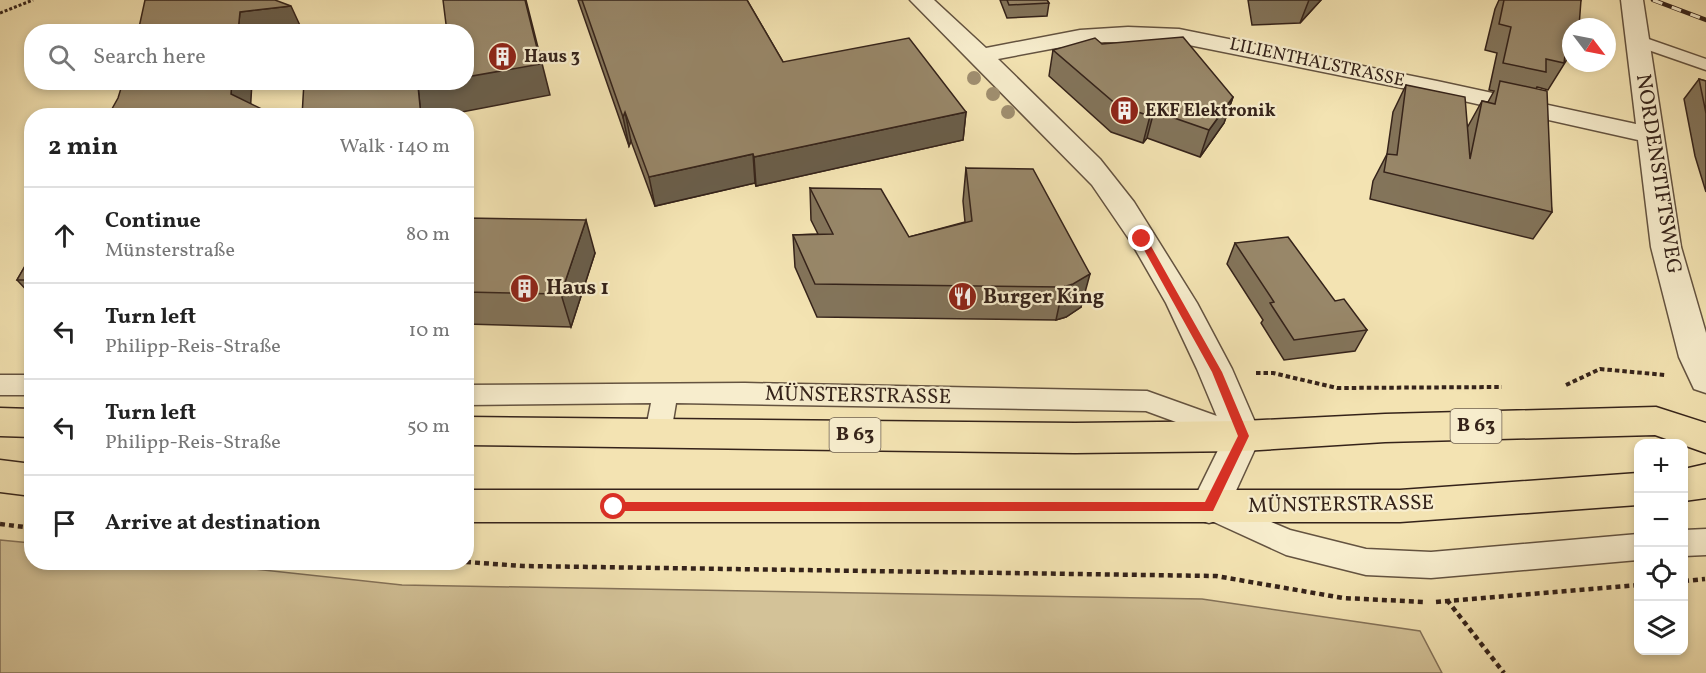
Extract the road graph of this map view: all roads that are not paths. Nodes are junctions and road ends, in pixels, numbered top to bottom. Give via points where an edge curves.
1 (921, 0) edge
2 (1632, 0) edge
3 (1637, 40) junction
4 (982, 56) junction
5 (1706, 65) edge
6 (1650, 135) junction
7 (1705, 379) edge
8 (0, 385) edge
9 (24, 385) edge
10 (665, 394) junction
11 (474, 395) edge
12 (0, 422) edge
13 (24, 423) edge
14 (474, 430) edge
15 (658, 433) junction
16 (1243, 436) junction
17 (1706, 438) edge
18 (0, 476) edge
19 (24, 479) edge
20 (1706, 480) edge
21 (1688, 485) edge
22 (1634, 489) edge
23 (474, 506) edge
24 (1209, 507) junction
25 (1706, 542) edge
26 (1688, 543) edge
27 (1634, 547) edge

1 - 4 street
2 - 3 street, NORDENSTIFTSWEG
3 - 5 lane
3 - 6 street, NORDENSTIFTSWEG
4 - 6 street, LILIENTHALSTRASSE via 1083,36 1179,36
4 - 16 street via 1100,177 1130,217 1217,372
6 - 7 street, NORDENSTIFTSWEG via 1666,247
8 - 9 lane
10 - 11 lane, MÜNSTERSTRASSE
10 - 15 lane
10 - 16 lane, MÜNSTERSTRASSE via 1148,400
12 - 13 main road
14 - 15 main road, MÜNSTERSTRASSE / B 63
15 - 16 main road, MÜNSTERSTRASSE / B 63
16 - 17 main road, MÜNSTERSTRASSE / B 63 via 1656,421
16 - 24 street
18 - 19 main road
20 - 21 main road
22 - 24 main road, MÜNSTERSTRASSE via 1400,506
23 - 24 main road, MÜNSTERSTRASSE
24 - 27 lane via 1286,542 1365,562 1431,565
25 - 26 lane

